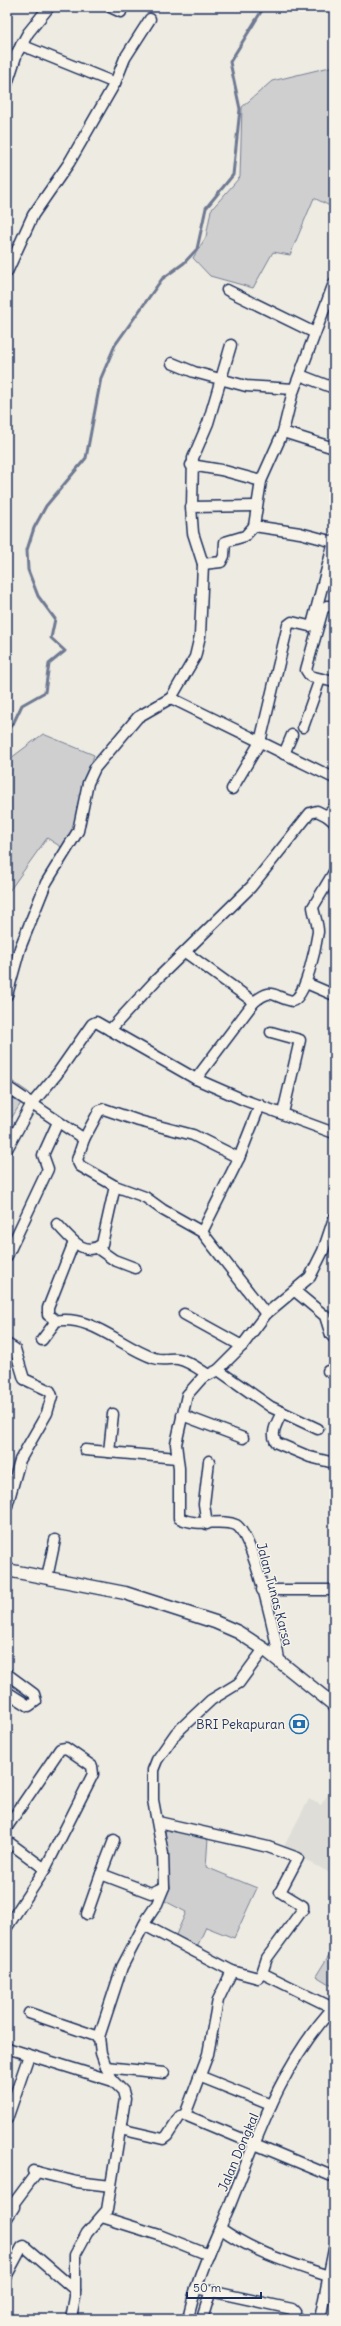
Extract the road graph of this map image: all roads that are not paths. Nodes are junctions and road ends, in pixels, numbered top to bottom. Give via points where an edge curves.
1 (49, 7) edge
2 (110, 7) edge
3 (121, 12) dead end
4 (150, 19) dead end
5 (21, 45) junction
6 (115, 83) junction
7 (7, 84) edge
8 (7, 272) edge
9 (334, 283) edge
10 (227, 290) dead end
11 (315, 333) junction
12 (231, 346) dead end
13 (172, 363) dead end
14 (300, 375) junction
15 (221, 379) junction
16 (331, 387) dead end
17 (294, 389) junction
18 (283, 432) junction
19 (334, 448) edge
20 (191, 465) junction
21 (261, 481) junction
22 (192, 506) junction
23 (256, 506) junction
24 (254, 526) junction
25 (334, 542) edge
26 (203, 564) junction
27 (334, 606) edge
28 (320, 679) junction
29 (334, 682) edge
30 (171, 698) junction
31 (303, 727) dead end
32 (292, 735) dead end
33 (260, 742) junction
34 (284, 754) junction
35 (334, 777) edge
36 (232, 789) dead end
37 (334, 808) edge
38 (331, 819) edge
39 (334, 872) edge
40 (185, 952) junction
41 (306, 983) junction
42 (7, 995) edge
43 (334, 995) edge
44 (254, 1002) junction
45 (110, 1030) junction
46 (271, 1032) dead end
47 (196, 1079) junction
48 (7, 1087) edge
49 (31, 1105) junction
50 (260, 1105) junction
51 (283, 1113) junction
52 (58, 1122) junction
53 (334, 1133) edge
54 (84, 1139) junction
55 (7, 1149) edge
56 (239, 1158) junction
57 (115, 1186) junction
58 (334, 1218) edge
59 (57, 1224) dead end
60 (202, 1232) junction
61 (74, 1242) junction
62 (97, 1248) junction
63 (7, 1256) edge
64 (134, 1268) dead end
65 (295, 1291) junction
66 (184, 1314) dead end
67 (266, 1314) junction
68 (54, 1321) junction
69 (334, 1338) edge
70 (42, 1340) dead end
71 (7, 1344) edge
72 (242, 1346) junction
73 (213, 1372) junction
74 (282, 1412) junction
75 (113, 1414) dead end
76 (182, 1415) junction
77 (318, 1429) dead end
78 (243, 1438) dead end
79 (85, 1450) dead end
80 (109, 1452) junction
81 (177, 1458) junction
82 (209, 1461) dead end
83 (334, 1463) edge
84 (7, 1506) edge
85 (207, 1524) junction
86 (54, 1540) dead end
87 (7, 1570) edge
88 (48, 1578) junction
89 (262, 1590) junction
90 (334, 1590) edge
91 (264, 1649) junction
92 (279, 1660) junction
93 (7, 1674) edge
94 (7, 1692) edge
95 (334, 1705) edge
96 (158, 1822) junction
97 (7, 1827) edge
98 (114, 1840) dead end
99 (7, 1841) edge
100 (44, 1869) junction
101 (101, 1874) junction
102 (164, 1887) junction
103 (86, 1914) dead end
104 (144, 1925) junction
105 (7, 1927) edge
106 (232, 1971) junction
107 (262, 1973) junction
108 (333, 2008) edge
109 (29, 2013) dead end
110 (99, 2037) junction
111 (7, 2048) edge
112 (30, 2055) junction
113 (106, 2067) junction
114 (164, 2073) dead end
115 (200, 2076) junction
116 (113, 2081) junction
117 (271, 2105) junction
118 (185, 2115) junction
119 (7, 2119) edge
120 (120, 2129) junction
121 (255, 2144) junction
122 (334, 2177) edge
123 (111, 2186) junction
124 (10, 2203) edge
125 (102, 2217) junction
126 (7, 2218) edge
127 (220, 2228) junction
128 (334, 2249) edge
129 (209, 2255) junction
130 (10, 2263) edge
131 (7, 2275) edge
132 (328, 2276) junction
133 (196, 2288) junction
134 (75, 2290) junction
135 (211, 2290) junction
136 (71, 2319) edge
137 (188, 2319) edge
138 (202, 2319) edge
139 (293, 2319) edge
140 (322, 2319) edge

1 - 5 street
2 - 3 street
4 - 6 street via 125,58
5 - 6 street
5 - 7 street
6 - 8 street via 69,163 33,215
9 - 11 street
10 - 11 street
11 - 14 street
12 - 15 street
13 - 15 street
14 - 16 street
14 - 17 street
15 - 17 street via 253,387
15 - 20 street via 208,423
17 - 18 street
18 - 19 street
18 - 21 street
20 - 21 street
20 - 22 street
21 - 23 street
22 - 23 street
22 - 26 street via 190,509 193,533
23 - 24 street
24 - 25 street via 300,533
24 - 26 street via 245,536 225,542 221,562
25 - 33 street via 312,625 292,622 287,628
26 - 30 street via 195,657
27 - 28 street via 323,609 306,670 310,676
28 - 29 street
28 - 31 street
30 - 33 street
30 - 42 street via 138,717 95,768 88,783 78,831 46,883 20,948
32 - 34 street
33 - 34 street
33 - 36 street
34 - 35 street
37 - 38 street
38 - 40 street via 317,811 310,813 251,887
39 - 41 street via 313,907 318,932
40 - 44 street
40 - 45 street
41 - 43 street
41 - 44 street via 295,1000 267,993
44 - 47 street
45 - 47 street
45 - 49 street via 100,1023 92,1024 57,1074
46 - 51 street via 300,1040
47 - 50 street
48 - 49 street
49 - 52 street
49 - 55 street
50 - 51 street
50 - 56 street
51 - 53 street
52 - 54 street
52 - 63 street via 43,1155 48,1169
54 - 56 street via 99,1111 104,1109 193,1135
54 - 57 street via 77,1163
56 - 60 street
57 - 60 street via 145,1197
57 - 62 street via 102,1244
58 - 65 street, Jalan Tunas Karsa via 323,1251 310,1277
59 - 61 street
60 - 67 street
61 - 62 street via 89,1250
61 - 68 street via 48,1308 48,1315
62 - 64 street via 114,1260
65 - 67 street, Jalan Tunas Karsa
65 - 69 street via 321,1311
66 - 72 street
67 - 72 street, Jalan Tunas Karsa
68 - 70 street
68 - 73 street via 68,1320 90,1325 143,1354 161,1360 184,1361
71 - 84 street via 15,1349 24,1379 50,1391 52,1398 42,1424 20,1460
72 - 73 street, Jalan Tunas Karsa
73 - 74 street
73 - 76 street, Jalan Tunas Karsa via 202,1378 187,1395
74 - 77 street
74 - 83 street via 274,1431 276,1443 310,1457
75 - 80 street
76 - 78 street
76 - 81 street, Jalan Tunas Karsa via 176,1444
79 - 80 street
80 - 81 street
81 - 85 street, Jalan Tunas Karsa via 179,1518 194,1524
82 - 85 street via 204,1504
85 - 89 street, Jalan Tunas Karsa via 228,1523 243,1531 253,1552
86 - 88 street
87 - 88 main road
88 - 91 main road via 125,1593 173,1608 232,1630
89 - 90 street
89 - 92 street, Jalan Tunas Karsa
91 - 92 main road
91 - 96 street via 239,1683 211,1700 176,1733 157,1760 151,1784
92 - 95 main road
93 - 94 street via 34,1694 36,1702 29,1706
96 - 102 street
96 - 107 street via 268,1846 298,1858 280,1892 303,1908 267,1958
97 - 100 street via 60,1749 66,1748 92,1766 93,1774
98 - 101 street
99 - 100 street
100 - 105 street
101 - 102 street via 151,1893
101 - 103 street
102 - 104 street
104 - 106 street
104 - 110 street via 122,1967
106 - 107 street via 256,1979
106 - 115 street via 218,2000 208,2054
107 - 108 street
108 - 117 street, Jalan Dongkal via 300,2049
109 - 110 street
110 - 113 street
111 - 112 street
112 - 116 street
112 - 119 street
113 - 114 street
113 - 116 street
115 - 117 street
115 - 118 street
116 - 120 street via 123,2091 124,2096
117 - 121 street, Jalan Dongkal
118 - 120 street via 180,2116 163,2139
118 - 121 street
120 - 123 street
121 - 122 street
121 - 127 street, Jalan Dongkal
123 - 124 street via 77,2182 35,2172
123 - 125 street via 107,2210
124 - 126 street
125 - 129 street via 159,2235
125 - 134 street via 79,2245 75,2255
127 - 129 street, Jalan Dongkal
127 - 132 street via 263,2254
128 - 132 street
129 - 133 street, Jalan Dongkal
130 - 131 street
130 - 134 street via 24,2246
132 - 140 street
133 - 135 street
133 - 137 street, Jalan Dongkal
134 - 136 street
135 - 138 street
135 - 139 street via 292,2308 295,2312

